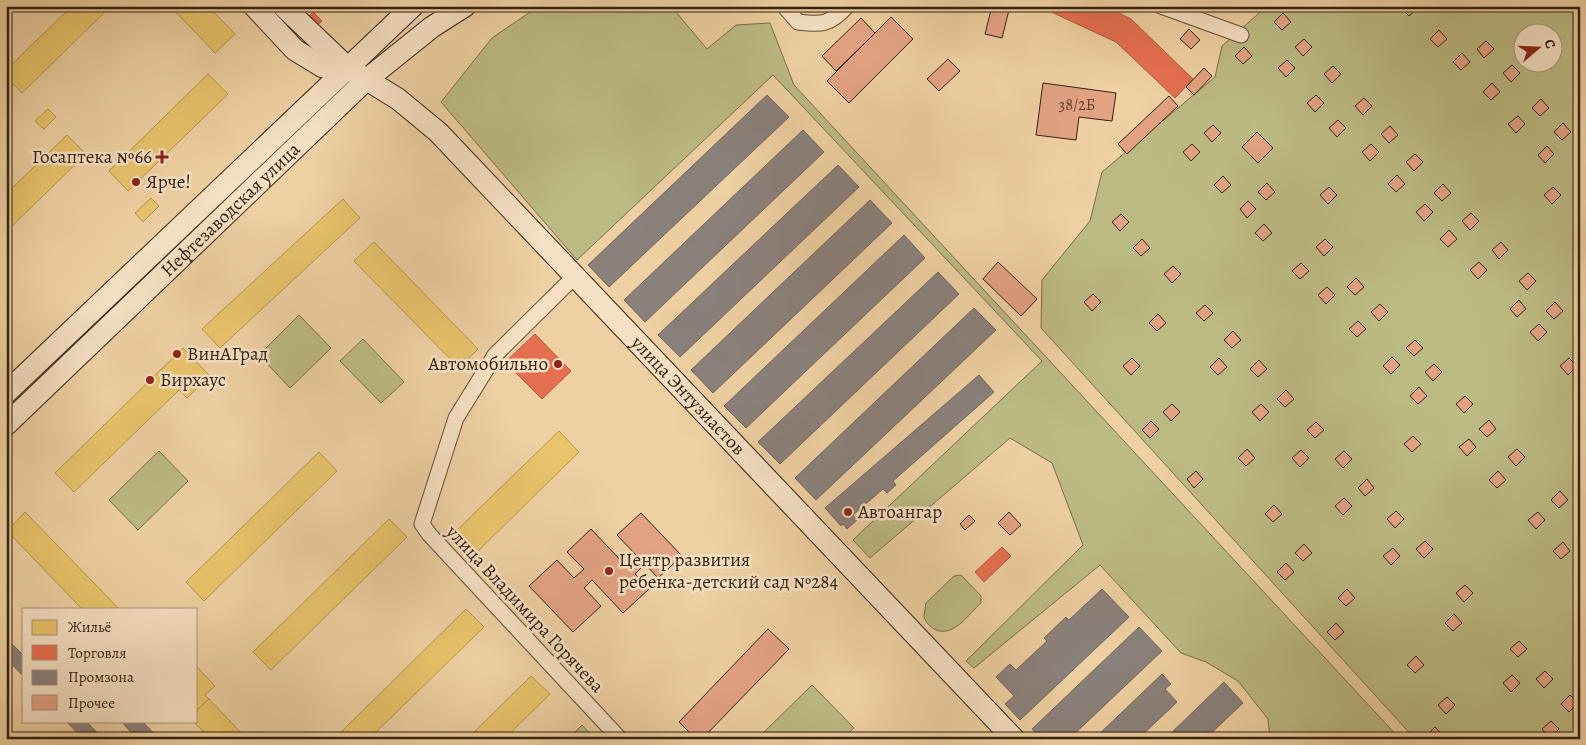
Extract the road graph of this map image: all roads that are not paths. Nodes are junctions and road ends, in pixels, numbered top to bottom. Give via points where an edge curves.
1 (254, 6) edge
2 (283, 6) edge
3 (413, 6) edge
4 (466, 6) edge
5 (784, 6) edge
6 (846, 6) edge
7 (1160, 6) edge
8 (1241, 35) dead end
9 (348, 68) junction
10 (366, 80) junction
11 (575, 276) junction
12 (6, 393) edge
13 (6, 425) edge
14 (620, 739) edge
15 (1014, 739) edge

1 - 9 main road via 295,50 323,67
2 - 9 main road, улица Энтузиастов
3 - 9 main road, Нефтезаводская улица
4 - 10 main road, Нефтезаводская улица via 432,27
5 - 6 street via 798,22 821,25
7 - 8 street
9 - 10 main road, улица Энтузиастов
9 - 12 main road, Нефтезаводская улица
10 - 11 main road, улица Энтузиастов via 398,99 438,132
10 - 13 main road, Нефтезаводская улица
11 - 14 street, улица Владимира Горячева via 495,355 456,418 422,524
11 - 15 main road, улица Энтузиастов

